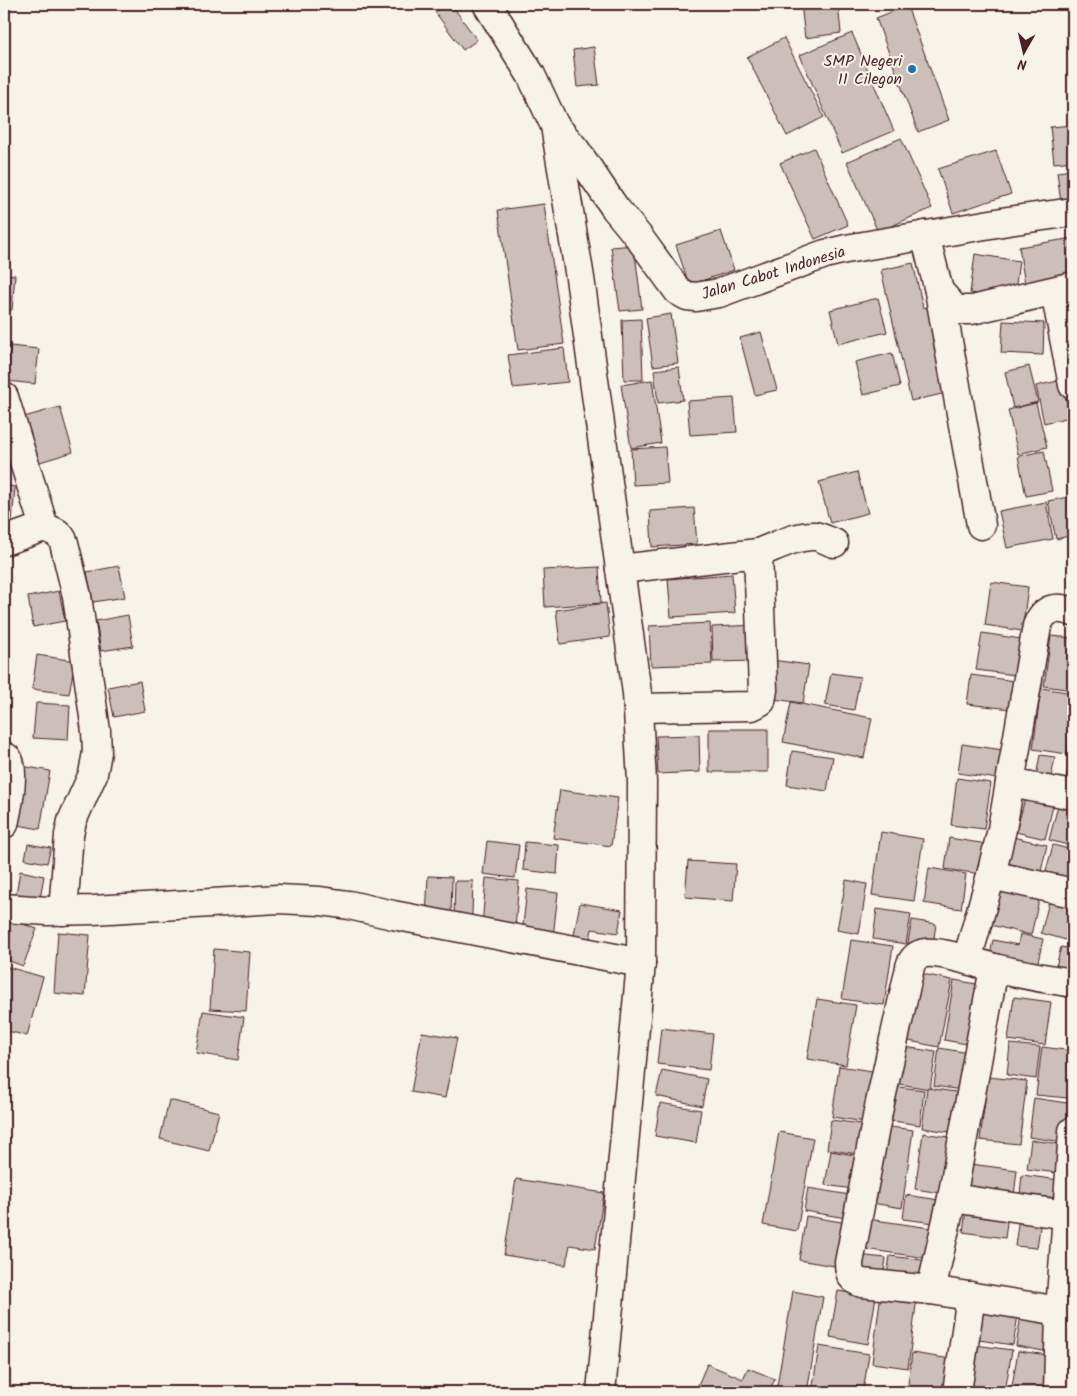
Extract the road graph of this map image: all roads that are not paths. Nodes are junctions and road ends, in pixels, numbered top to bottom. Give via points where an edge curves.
1 (487, 4) edge
2 (555, 126) junction
3 (1073, 212) edge
4 (925, 235) junction
5 (1064, 289) edge
6 (939, 291) junction
7 (1073, 385) edge
8 (4, 398) edge
9 (981, 525) dead end
10 (44, 527) junction
11 (4, 541) edge
12 (834, 543) dead end
13 (758, 553) junction
14 (620, 569) junction
15 (1073, 612) edge
16 (638, 708) junction
17 (4, 756) edge
18 (1010, 783) junction
19 (1073, 795) edge
20 (4, 824) edge
21 (991, 875) junction
22 (1073, 893) edge
23 (4, 908) edge
24 (64, 911) junction
25 (967, 960) junction
26 (641, 963) junction
27 (994, 968) junction
28 (1073, 983) edge
29 (1073, 1131) edge
30 (1071, 1183) edge
31 (952, 1198) junction
32 (1067, 1215) junction
33 (931, 1290) junction
34 (971, 1296) junction
35 (1060, 1311) junction
36 (601, 1392) edge
37 (957, 1392) edge
38 (1058, 1392) edge

1 - 2 street via 530,75
2 - 4 street, Jalan Cabot Indonesia via 678,291 686,296 710,296 839,250
2 - 14 street via 579,269
3 - 4 street, Jalan Cabot Indonesia
4 - 6 street
5 - 6 street via 960,311 954,309
5 - 7 street
6 - 9 street
8 - 10 street
10 - 11 street
10 - 24 street via 58,533 64,543 77,596 96,731 93,774 68,834
12 - 13 street via 814,536
13 - 14 street
13 - 16 street via 761,701 752,706
14 - 16 street
15 - 18 street via 1056,608 1045,613 1039,622
16 - 26 street via 642,782
17 - 20 street via 11,766
18 - 19 street
18 - 21 street
21 - 22 street
21 - 25 street
23 - 24 street
24 - 26 street via 278,899 320,901
25 - 27 street
25 - 33 street via 930,952 915,957 911,964 849,1262 850,1273 857,1282
26 - 36 street
27 - 28 street
27 - 31 street
29 - 30 street
30 - 32 street
31 - 32 street
31 - 33 street
32 - 35 street
33 - 34 street
34 - 35 street
34 - 37 street
35 - 38 street

